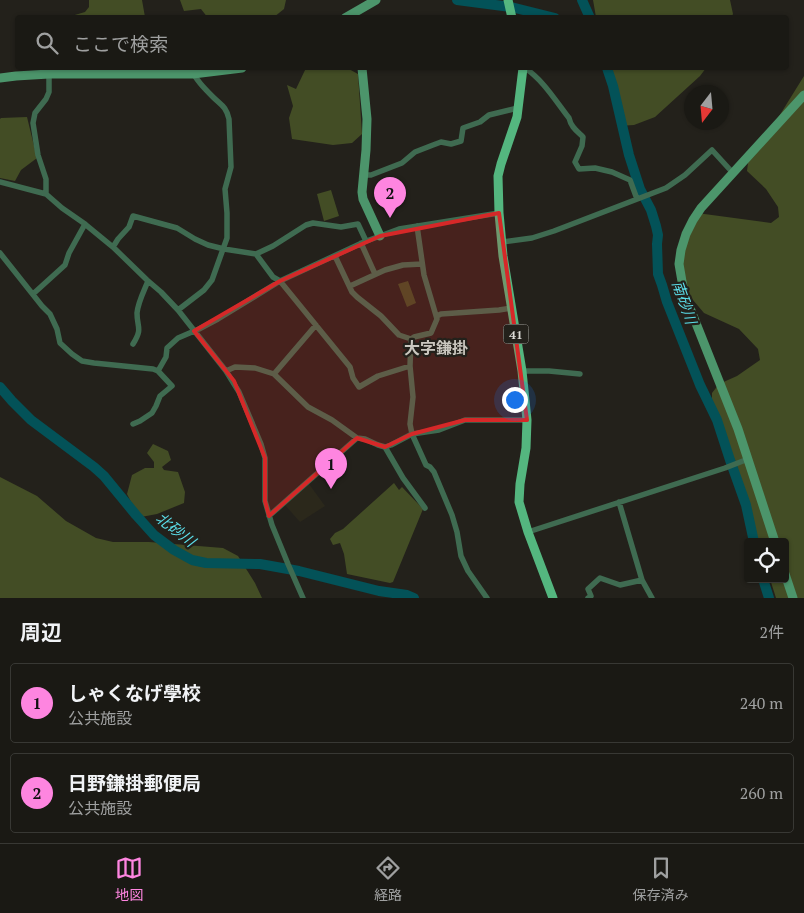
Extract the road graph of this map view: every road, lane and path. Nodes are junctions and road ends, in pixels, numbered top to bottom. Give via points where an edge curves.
1 (376, 0) edge
2 (508, 2) edge
3 (354, 15) edge
4 (511, 15) edge
5 (209, 70) edge
6 (362, 70) edge
7 (524, 70) edge
8 (528, 70) edge
9 (48, 71) edge
10 (192, 71) edge
11 (0, 78) edge
12 (804, 95) edge
13 (518, 108) junction
14 (733, 173) junction
15 (363, 175) junction
16 (0, 182) edge
17 (46, 194) junction
18 (638, 199) junction
19 (499, 213) junction
20 (85, 224) junction
21 (417, 226) junction
22 (380, 236) junction
23 (363, 242) junction
24 (502, 242) junction
25 (113, 247) junction
26 (224, 249) junction
27 (0, 252) edge
28 (256, 254) junction
29 (335, 256) junction
30 (422, 264) junction
31 (375, 274) junction
32 (148, 281) junction
33 (280, 281) junction
34 (350, 286) junction
35 (33, 294) junction
36 (511, 308) junction
37 (178, 310) junction
38 (437, 316) junction
39 (316, 325) junction
40 (194, 331) junction
41 (410, 339) junction
42 (133, 344) dead end
43 (410, 366) junction
44 (158, 371) junction
45 (226, 371) junction
46 (522, 371) junction
47 (274, 374) junction
48 (580, 374) dead end
49 (527, 420) junction
50 (133, 424) dead end
51 (412, 434) junction
52 (357, 438) junction
53 (385, 447) junction
54 (748, 459) junction
55 (619, 502) junction
56 (425, 508) dead end
57 (269, 516) junction
58 (528, 532) junction
59 (774, 538) edge
60 (642, 580) junction
61 (788, 583) edge
62 (303, 598) edge
63 (487, 598) edge
64 (553, 598) edge
65 (588, 598) edge
66 (652, 598) edge
67 (793, 598) edge

1 - 3 street
2 - 4 main road
5 - 10 street
6 - 15 street via 366,119
7 - 13 main road, 41
8 - 18 street via 545,86 583,137 575,162 579,169 595,168 630,180
9 - 10 street
9 - 11 street
9 - 17 street via 49,92 32,123 46,179
10 - 26 street via 226,109 229,119 231,167 226,189 227,238
12 - 14 street
13 - 15 street via 488,115 480,122 463,128 461,141 457,143 441,142 415,152 402,163 371,176
13 - 19 main road, 41 via 498,176
14 - 18 street via 712,150 666,188
14 - 54 street via 693,220 683,242 679,264 684,293
15 - 22 street via 362,192
16 - 17 street
17 - 20 street
18 - 24 street via 532,238
19 - 21 street
19 - 24 main road, 41
20 - 25 street
20 - 35 street via 65,265
21 - 22 street
21 - 30 street
22 - 23 street
23 - 28 street via 358,224 342,227 313,224
23 - 29 street
23 - 31 street
24 - 36 main road, 41
25 - 26 street via 129,227 133,216 177,228 208,245
25 - 32 street
26 - 28 street
26 - 37 street via 212,280
27 - 35 street
28 - 33 street via 273,277
29 - 33 street
29 - 34 street
30 - 31 street via 403,265
30 - 38 street
31 - 34 street
32 - 37 street
32 - 42 street via 138,307 140,331
33 - 39 street
33 - 40 street
34 - 41 street via 357,297 396,332
35 - 44 street via 50,314 60,343 82,361
36 - 38 street
36 - 46 main road, 41
37 - 40 street
38 - 41 street via 431,333
39 - 43 street via 350,367 360,387 378,376
39 - 47 street
40 - 44 street via 178,338 167,348
40 - 45 street
41 - 43 street
43 - 51 street
44 - 50 street via 172,386 160,396 152,412
45 - 47 street via 235,367 255,368
45 - 57 street via 239,392 261,444
46 - 48 street
46 - 49 main road, 41
47 - 52 street via 308,407
49 - 51 street via 466,420 439,430
49 - 58 main road, 41 via 519,502
51 - 53 street
51 - 63 street via 426,465 434,472 452,514 461,556
52 - 53 street
52 - 57 street
53 - 56 street
54 - 55 street
54 - 59 street
55 - 58 street
55 - 60 street
57 - 62 street
58 - 64 main road, 41
60 - 65 street via 620,585 600,578 588,588 591,596
60 - 66 street
61 - 67 street

